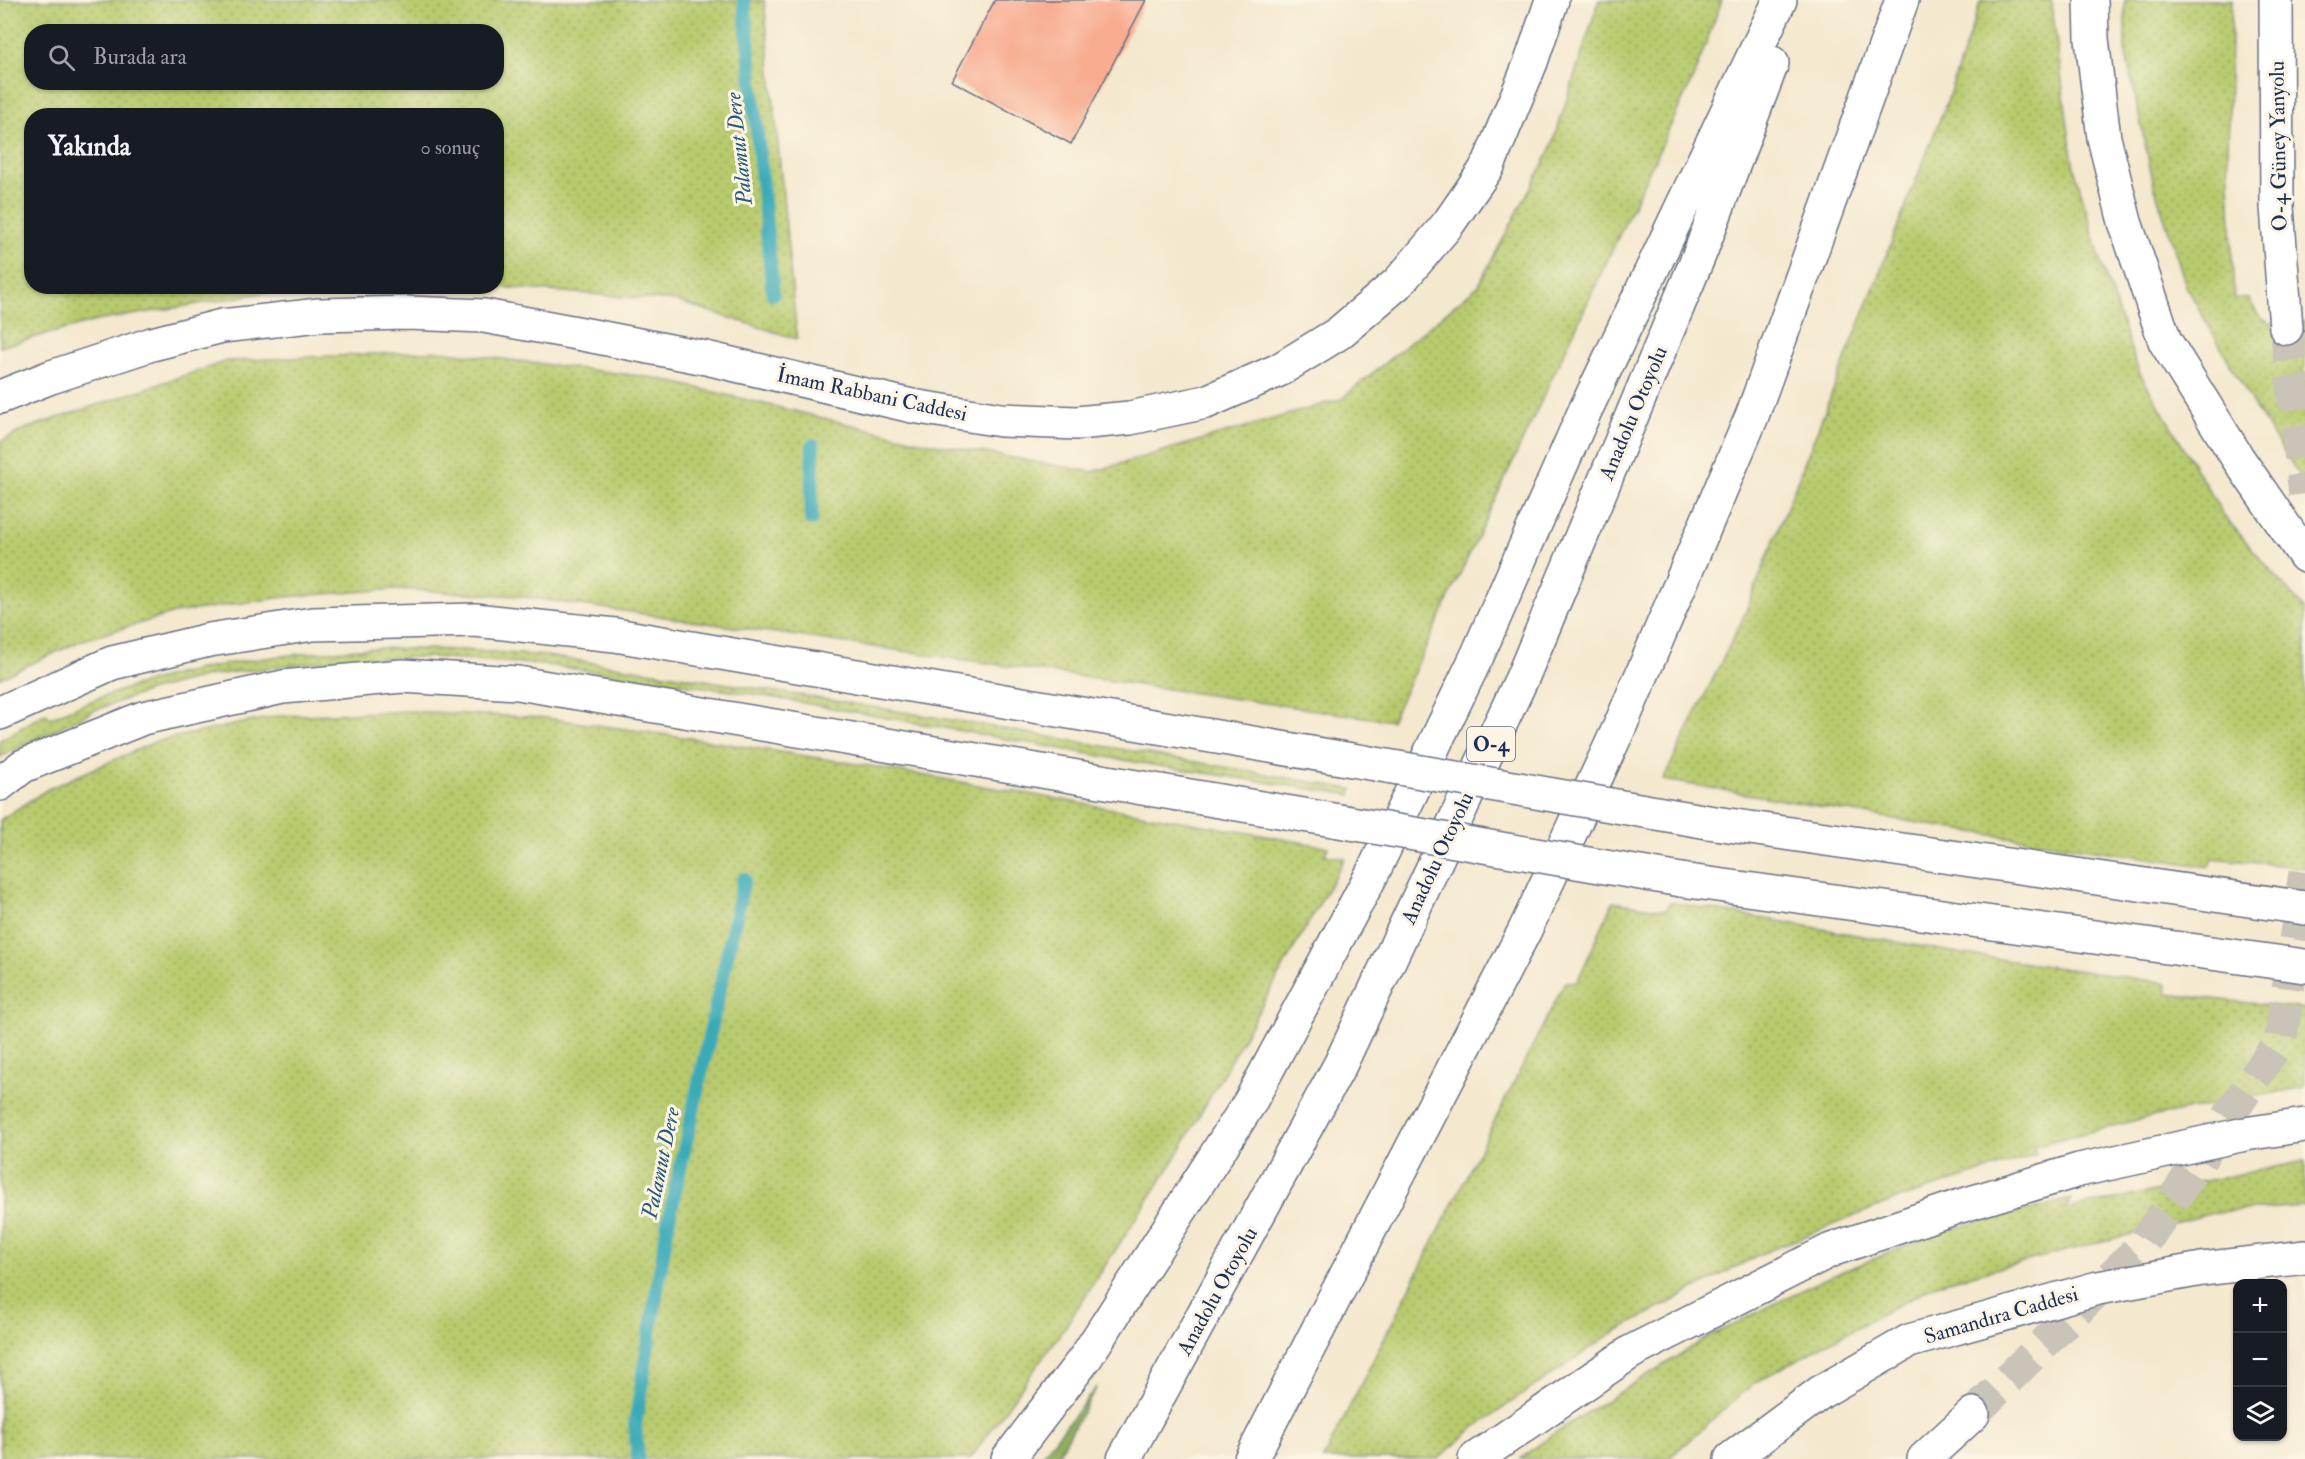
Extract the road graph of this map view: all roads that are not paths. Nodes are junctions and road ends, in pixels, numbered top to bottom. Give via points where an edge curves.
1 (1552, 0) edge
2 (1780, 0) edge
3 (1796, 0) edge
4 (1902, 0) edge
5 (2091, 0) edge
6 (2276, 0) edge
7 (2286, 328) tunnel mouth
8 (0, 398) edge
9 (2305, 556) edge
10 (0, 713) edge
11 (0, 784) edge
12 (2305, 908) edge
13 (2305, 966) edge
14 (2305, 1125) edge
15 (2305, 1257) edge
16 (1972, 1414) tunnel mouth
17 (1008, 1459) edge
18 (1124, 1459) edge
19 (1251, 1459) edge
20 (1475, 1459) edge
21 (1731, 1459) edge
22 (1924, 1459) edge

1 - 8 main road, İmam Rabbani Caddesi via 1488,166 1448,224 1399,282 1339,333 1280,370 1206,402 1130,418 1077,423 1001,420 912,406 706,358 484,316 407,313 319,315 222,326 51,377
2 - 17 main road via 1373,872 1250,1102 1086,1357
3 - 18 main road, Anadolu Otoyolu / O-4 via 1700,253 1523,676 1340,1065
4 - 19 main road via 1752,416 1620,726 1526,930
5 - 9 main road via 2104,138 2125,222 2165,341
6 - 7 main road, O-4 Güney Yanyolu via 2277,207
10 - 12 main road, bridge via 112,663 208,640 313,624 475,620 615,635 1708,822
11 - 13 main road, bridge via 22,766 143,718 283,687 402,676 518,683 1681,880
14 - 20 main road via 2079,1170 1831,1250 1631,1352
15 - 21 main road, Samandıra Caddesi via 2202,1269 2098,1288 1909,1341 1821,1392
16 - 22 main road

